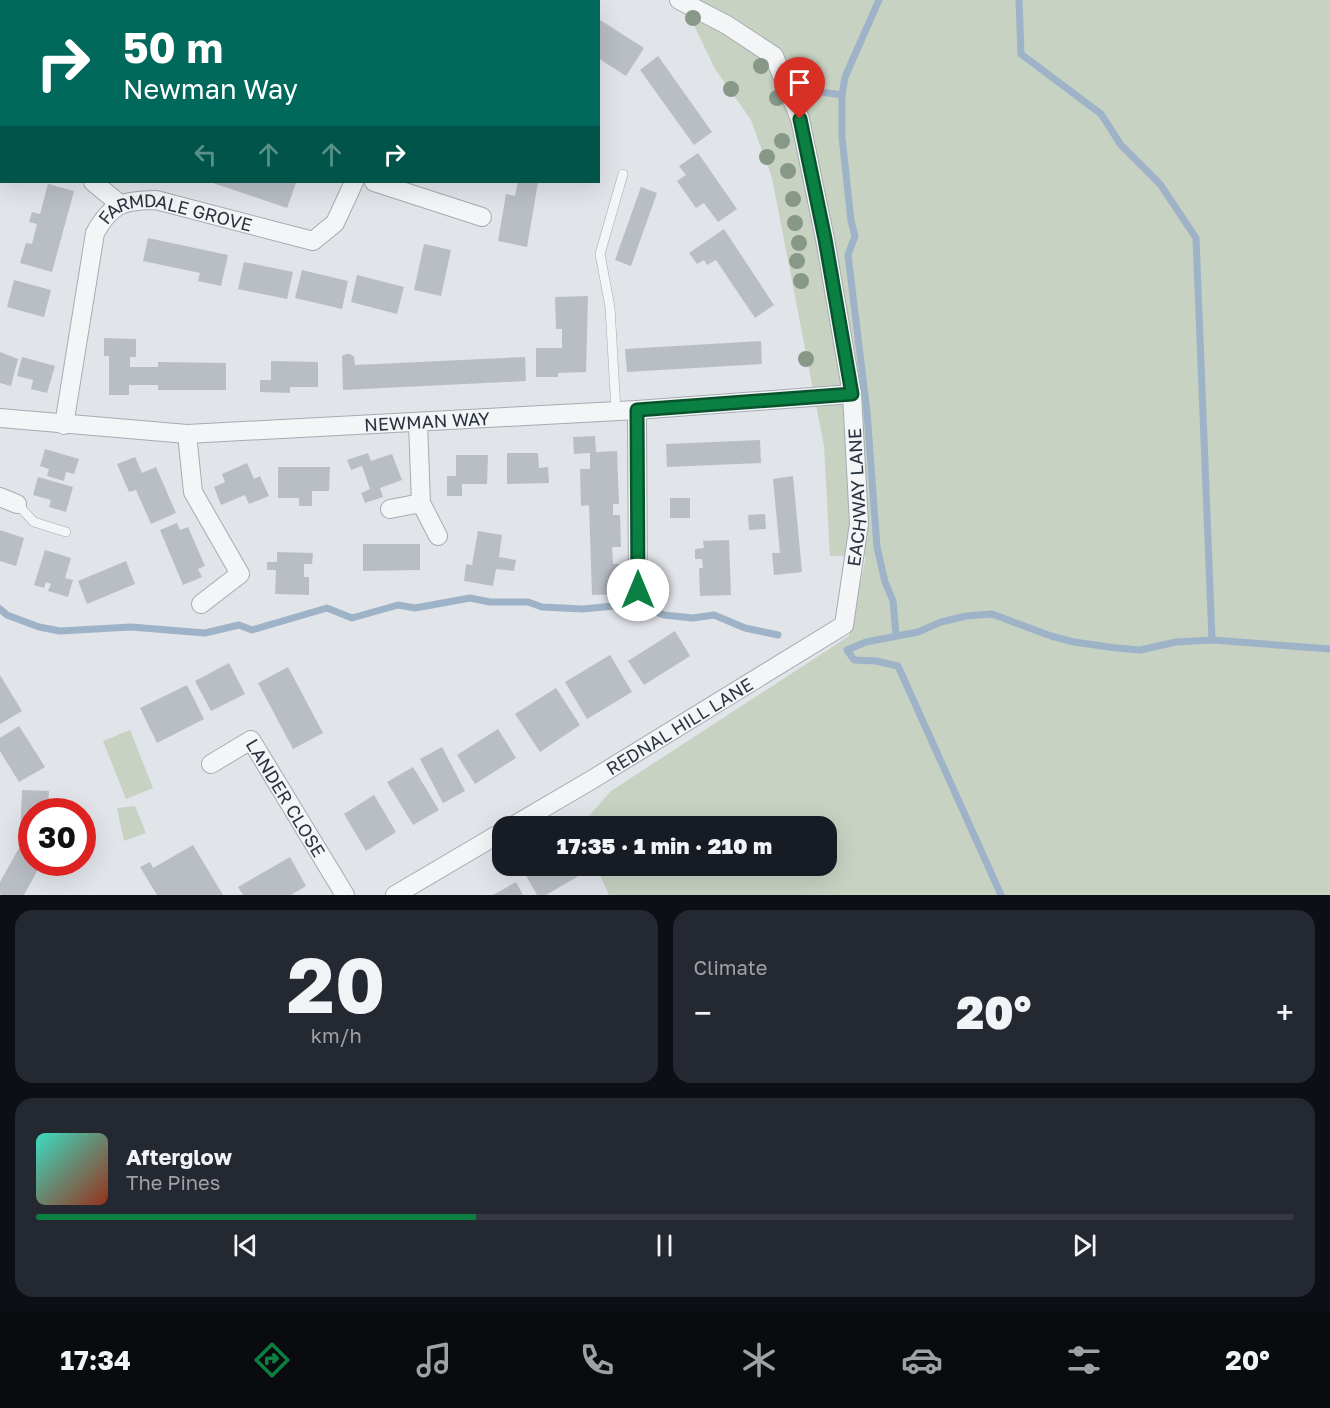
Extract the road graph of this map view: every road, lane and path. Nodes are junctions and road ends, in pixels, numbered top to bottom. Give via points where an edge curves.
1 (679, 0) edge
2 (623, 174) dead end
3 (94, 183) edge
4 (354, 183) edge
5 (377, 183) edge
6 (122, 205) junction
7 (482, 217) dead end
8 (852, 394) junction
9 (637, 410) junction
10 (616, 411) junction
11 (0, 418) edge
12 (418, 423) junction
13 (64, 425) junction
14 (187, 434) junction
15 (8, 500) edge
16 (421, 503) junction
17 (390, 509) dead end
18 (66, 532) dead end
19 (438, 536) dead end
20 (638, 590) dead end
21 (201, 604) dead end
22 (844, 625) joint
23 (211, 764) dead end
24 (530, 816) edge
25 (492, 838) edge
26 (345, 895) edge
27 (395, 895) edge

1 - 8 street, EACHWAY LANE via 774,56 800,119
2 - 10 lane via 600,254 610,308
3 - 6 street
4 - 6 street, FARMDALE GROVE via 335,223 313,241 156,200 134,200
5 - 7 street
6 - 13 street, FARMDALE GROVE via 105,215 95,233
8 - 9 street, NEWMAN WAY
8 - 22 street, EACHWAY LANE via 859,524
9 - 10 street, NEWMAN WAY
9 - 20 street
10 - 12 street, NEWMAN WAY
11 - 13 street, NEWMAN WAY
12 - 14 street, NEWMAN WAY
12 - 16 street
13 - 14 street, NEWMAN WAY
14 - 21 street via 193,492 240,574
15 - 18 lane via 34,522
16 - 17 street
16 - 19 street
22 - 24 street, REDNAL HILL LANE
23 - 26 street, LANDER CLOSE via 251,740
25 - 27 street

